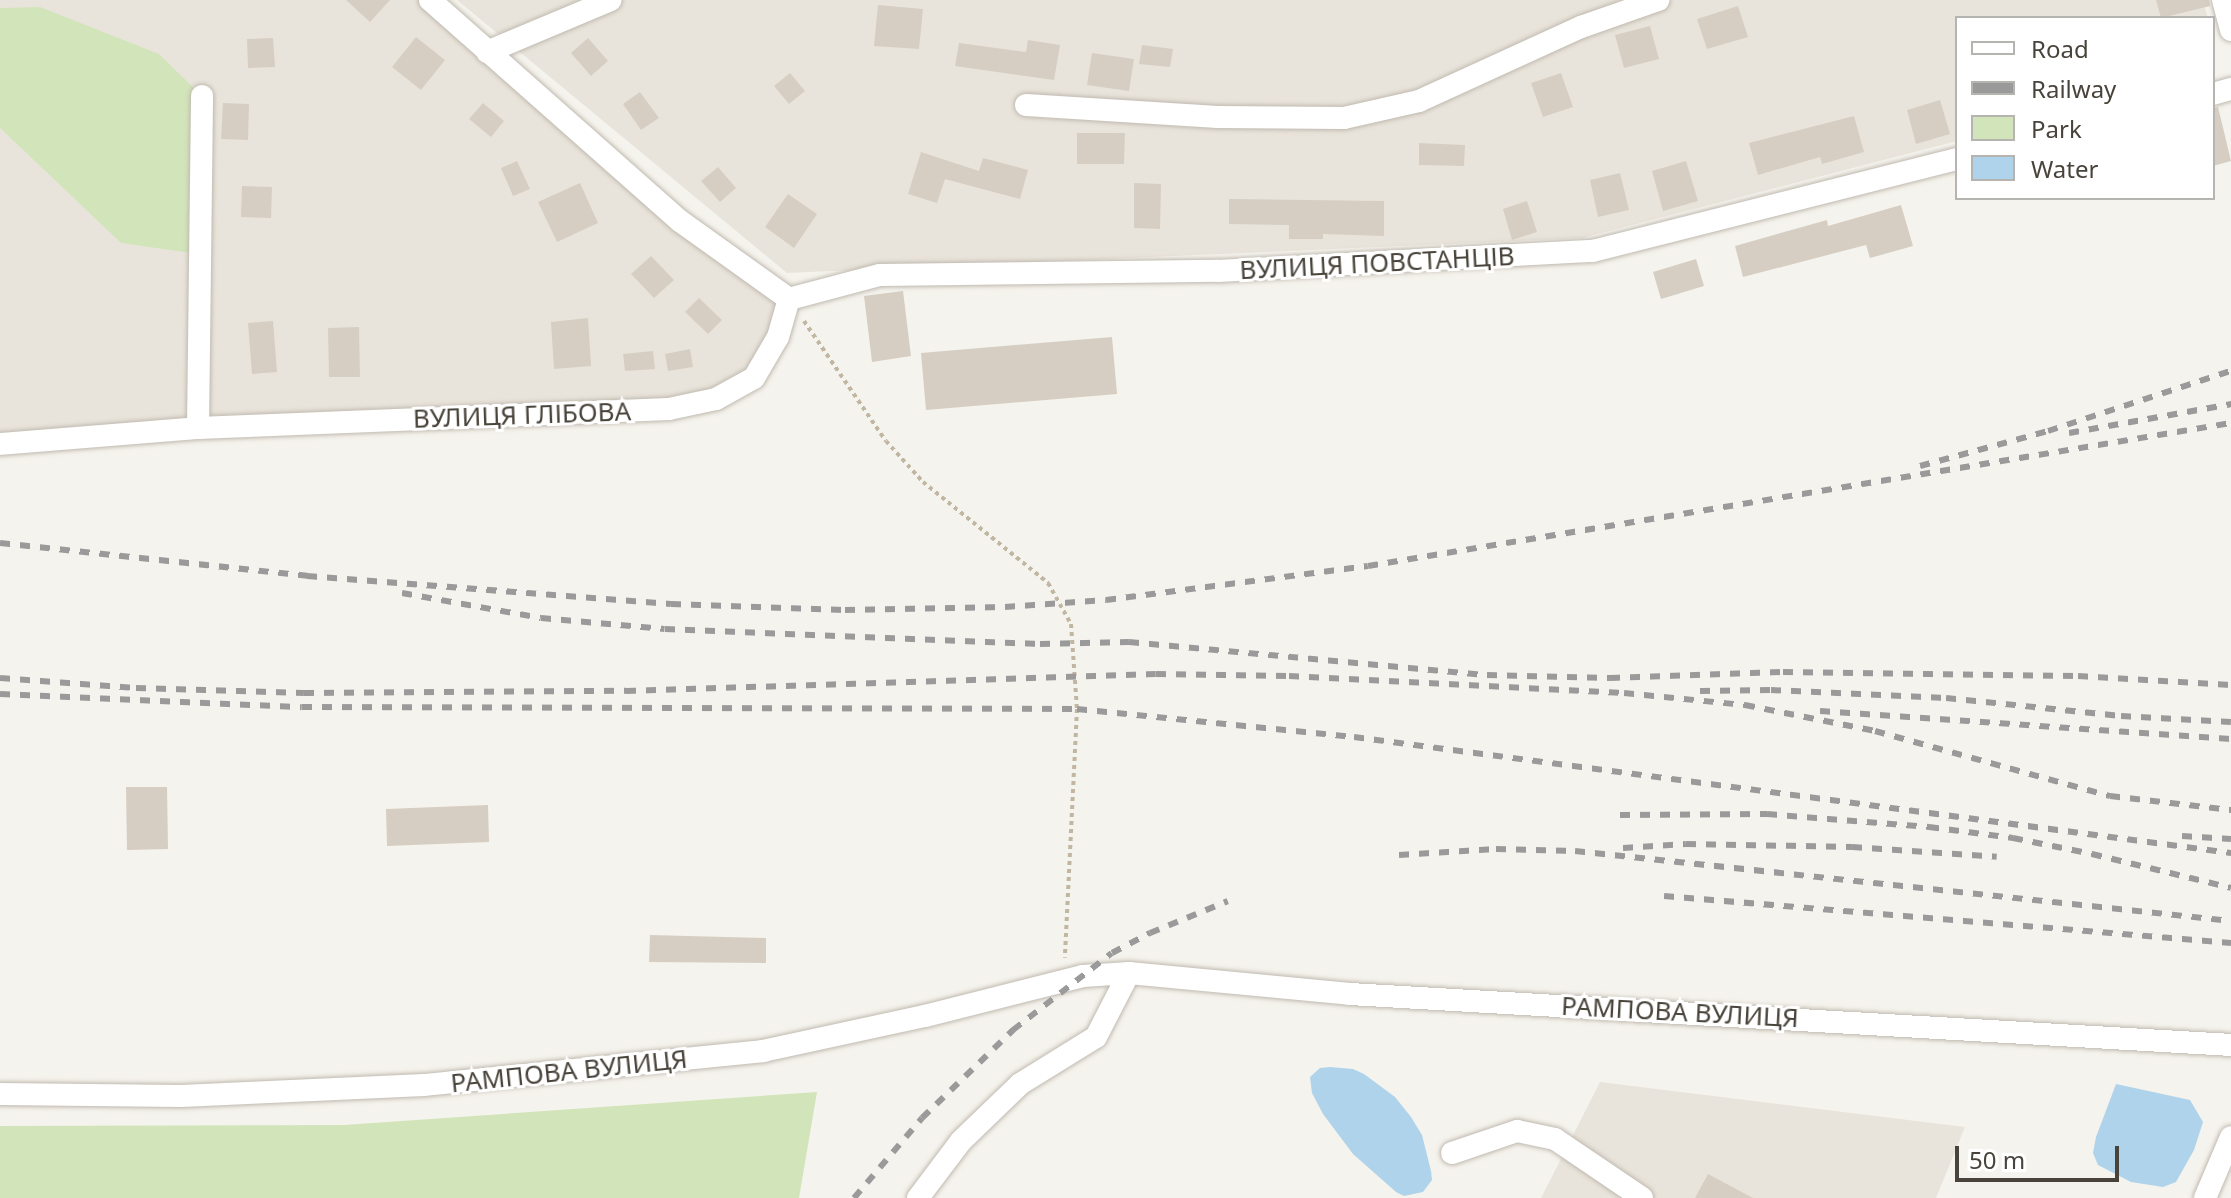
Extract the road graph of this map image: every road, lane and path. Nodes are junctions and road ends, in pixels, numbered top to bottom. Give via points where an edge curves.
1 (430, 0) edge
2 (611, 0) edge
3 (1658, 0) edge
4 (2223, 0) edge
5 (2231, 30) edge
6 (487, 52) junction
7 (202, 96) dead end
8 (1026, 105) dead end
9 (1955, 160) edge
10 (789, 299) junction
11 (198, 428) junction
12 (0, 444) edge
13 (1129, 973) junction
14 (1083, 976) junction
15 (2231, 1045) edge
16 (0, 1094) edge
17 (2231, 1137) edge
18 (1452, 1153) dead end
19 (918, 1198) edge
20 (1642, 1198) edge
21 (2205, 1198) edge

1 - 6 street
2 - 6 street
3 - 8 street via 1581,27 1419,101 1344,118 1218,117
4 - 5 street
6 - 10 street via 680,221
7 - 11 street
9 - 10 street, ВУЛИЦЯ ПОВСТАНЦІВ via 1593,251 1218,271 880,275
10 - 11 street, ВУЛИЦЯ ГЛІБОВА via 778,337 754,378 716,399 669,409
10 - 14 path via 886,441 923,482 1048,583 1071,624 1077,709 1064,945 1066,963
11 - 12 street, ВУЛИЦЯ ГЛІБОВА
13 - 14 street, РАМПОВА ВУЛИЦЯ
13 - 15 street, РАМПОВА ВУЛИЦЯ via 1350,994
13 - 19 street via 1096,1037 1020,1084 961,1141
14 - 16 street, РАМПОВА ВУЛИЦЯ via 763,1051 424,1085 181,1096
17 - 21 street
18 - 20 street via 1517,1131 1555,1139

